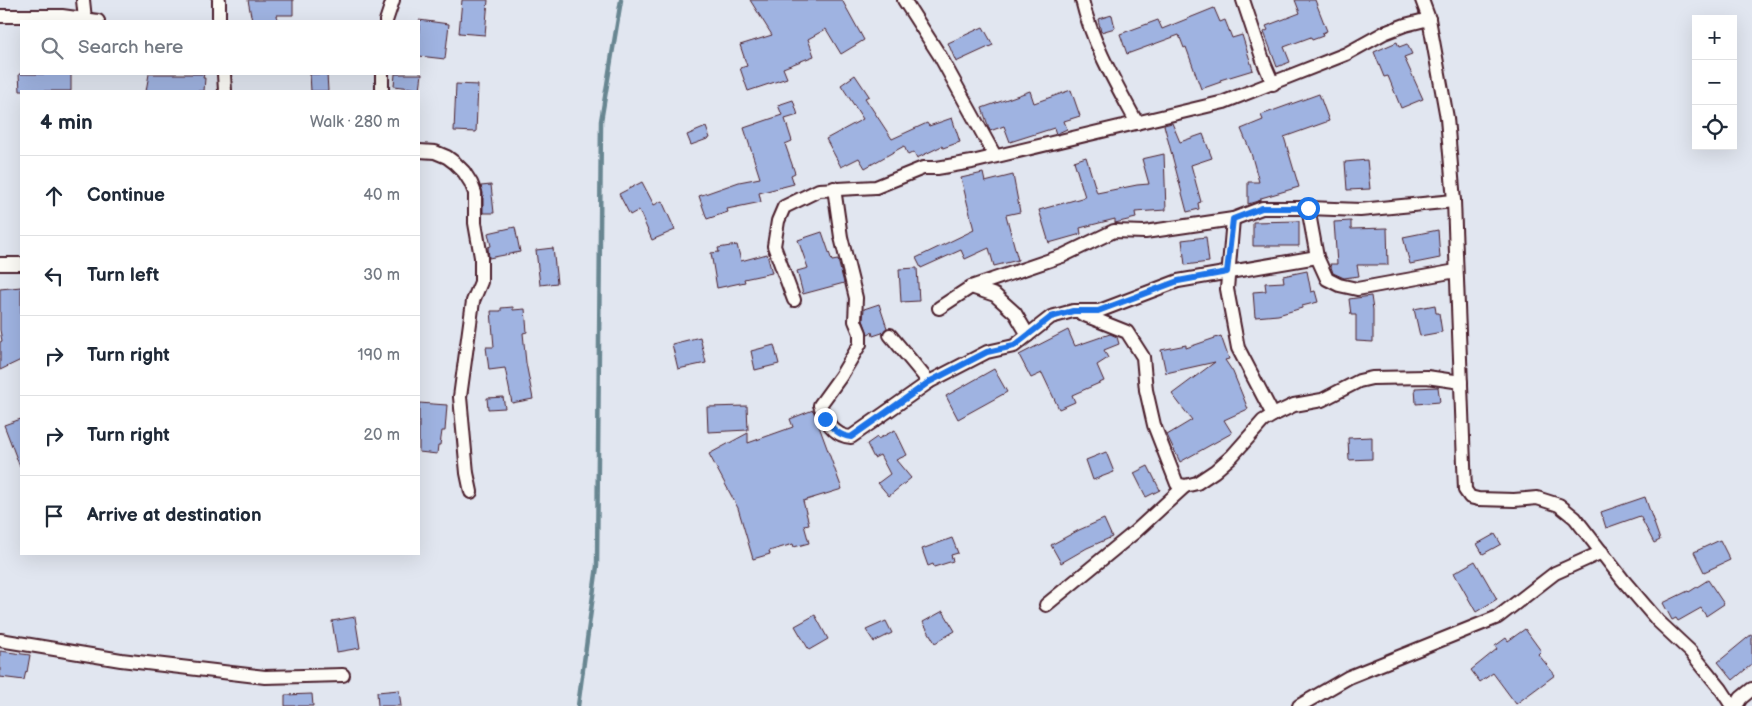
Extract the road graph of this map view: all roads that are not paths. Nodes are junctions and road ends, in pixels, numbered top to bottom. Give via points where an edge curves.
1 (83, 0) edge
2 (219, 0) edge
3 (392, 0) edge
4 (904, 0) edge
5 (1082, 0) edge
6 (1243, 0) edge
7 (1422, 0) edge
8 (0, 16) edge
9 (1429, 19) junction
10 (85, 20) joint
11 (219, 20) edge
12 (386, 20) edge
13 (224, 75) edge
14 (382, 75) edge
15 (1273, 84) junction
16 (225, 90) edge
17 (382, 90) edge
18 (1137, 123) junction
19 (420, 151) edge
20 (995, 156) junction
21 (834, 188) junction
22 (1454, 201) junction
23 (1308, 208) junction
24 (1233, 219) junction
25 (1317, 256) junction
26 (0, 264) edge
27 (20, 264) edge
28 (1456, 271) junction
29 (1227, 272) junction
30 (971, 287) junction
31 (794, 300) dead end
32 (939, 308) dead end
33 (1073, 311) junction
34 (890, 336) dead end
35 (1028, 336) junction
36 (929, 382) junction
37 (1461, 382) junction
38 (1273, 415) junction
39 (1185, 486) junction
40 (471, 492) dead end
41 (1602, 552) junction
42 (1046, 605) dead end
43 (0, 640) edge
44 (343, 675) dead end
45 (1752, 689) edge
46 (1299, 706) edge
47 (1732, 706) edge
48 (1736, 706) edge

1 - 10 street
2 - 11 street
3 - 12 street
4 - 20 street via 940,56
5 - 18 street via 1086,18 1110,72
6 - 15 street
7 - 9 street
8 - 10 street via 62,16
9 - 15 street via 1384,32 1346,54
9 - 22 street via 1447,118
13 - 16 street
14 - 17 street
15 - 18 street via 1224,102
18 - 20 street
19 - 40 street via 435,152 455,163 475,193 481,282 473,301 460,397
20 - 21 street via 923,168 876,187
21 - 31 street via 819,190 784,207 778,221 774,246
21 - 36 street via 841,237 856,298 855,321 860,344 820,405 825,419 843,436 851,437
22 - 23 street via 1360,210
22 - 28 street
23 - 24 street via 1262,208
23 - 25 street
24 - 29 street
24 - 30 street via 1145,232 1114,231 1062,256
25 - 28 street via 1327,279 1357,290
25 - 29 street
26 - 27 street
28 - 37 street
29 - 33 street via 1178,281 1098,311
29 - 38 street via 1238,348
30 - 32 street
30 - 35 street via 995,294 1015,313
33 - 35 street via 1051,317
33 - 39 street via 1127,332 1143,357 1154,425 1177,484
34 - 36 street
35 - 36 street via 1014,346 987,352
37 - 38 street via 1427,377 1372,378 1322,400 1294,405
37 - 41 street via 1465,490 1470,497 1537,498 1559,505 1575,518
38 - 39 street via 1263,421 1215,471 1197,483
39 - 42 street
41 - 46 street via 1555,573 1498,617 1349,677
41 - 47 street via 1658,622 1690,651
43 - 44 street via 130,661 265,677
45 - 48 street

